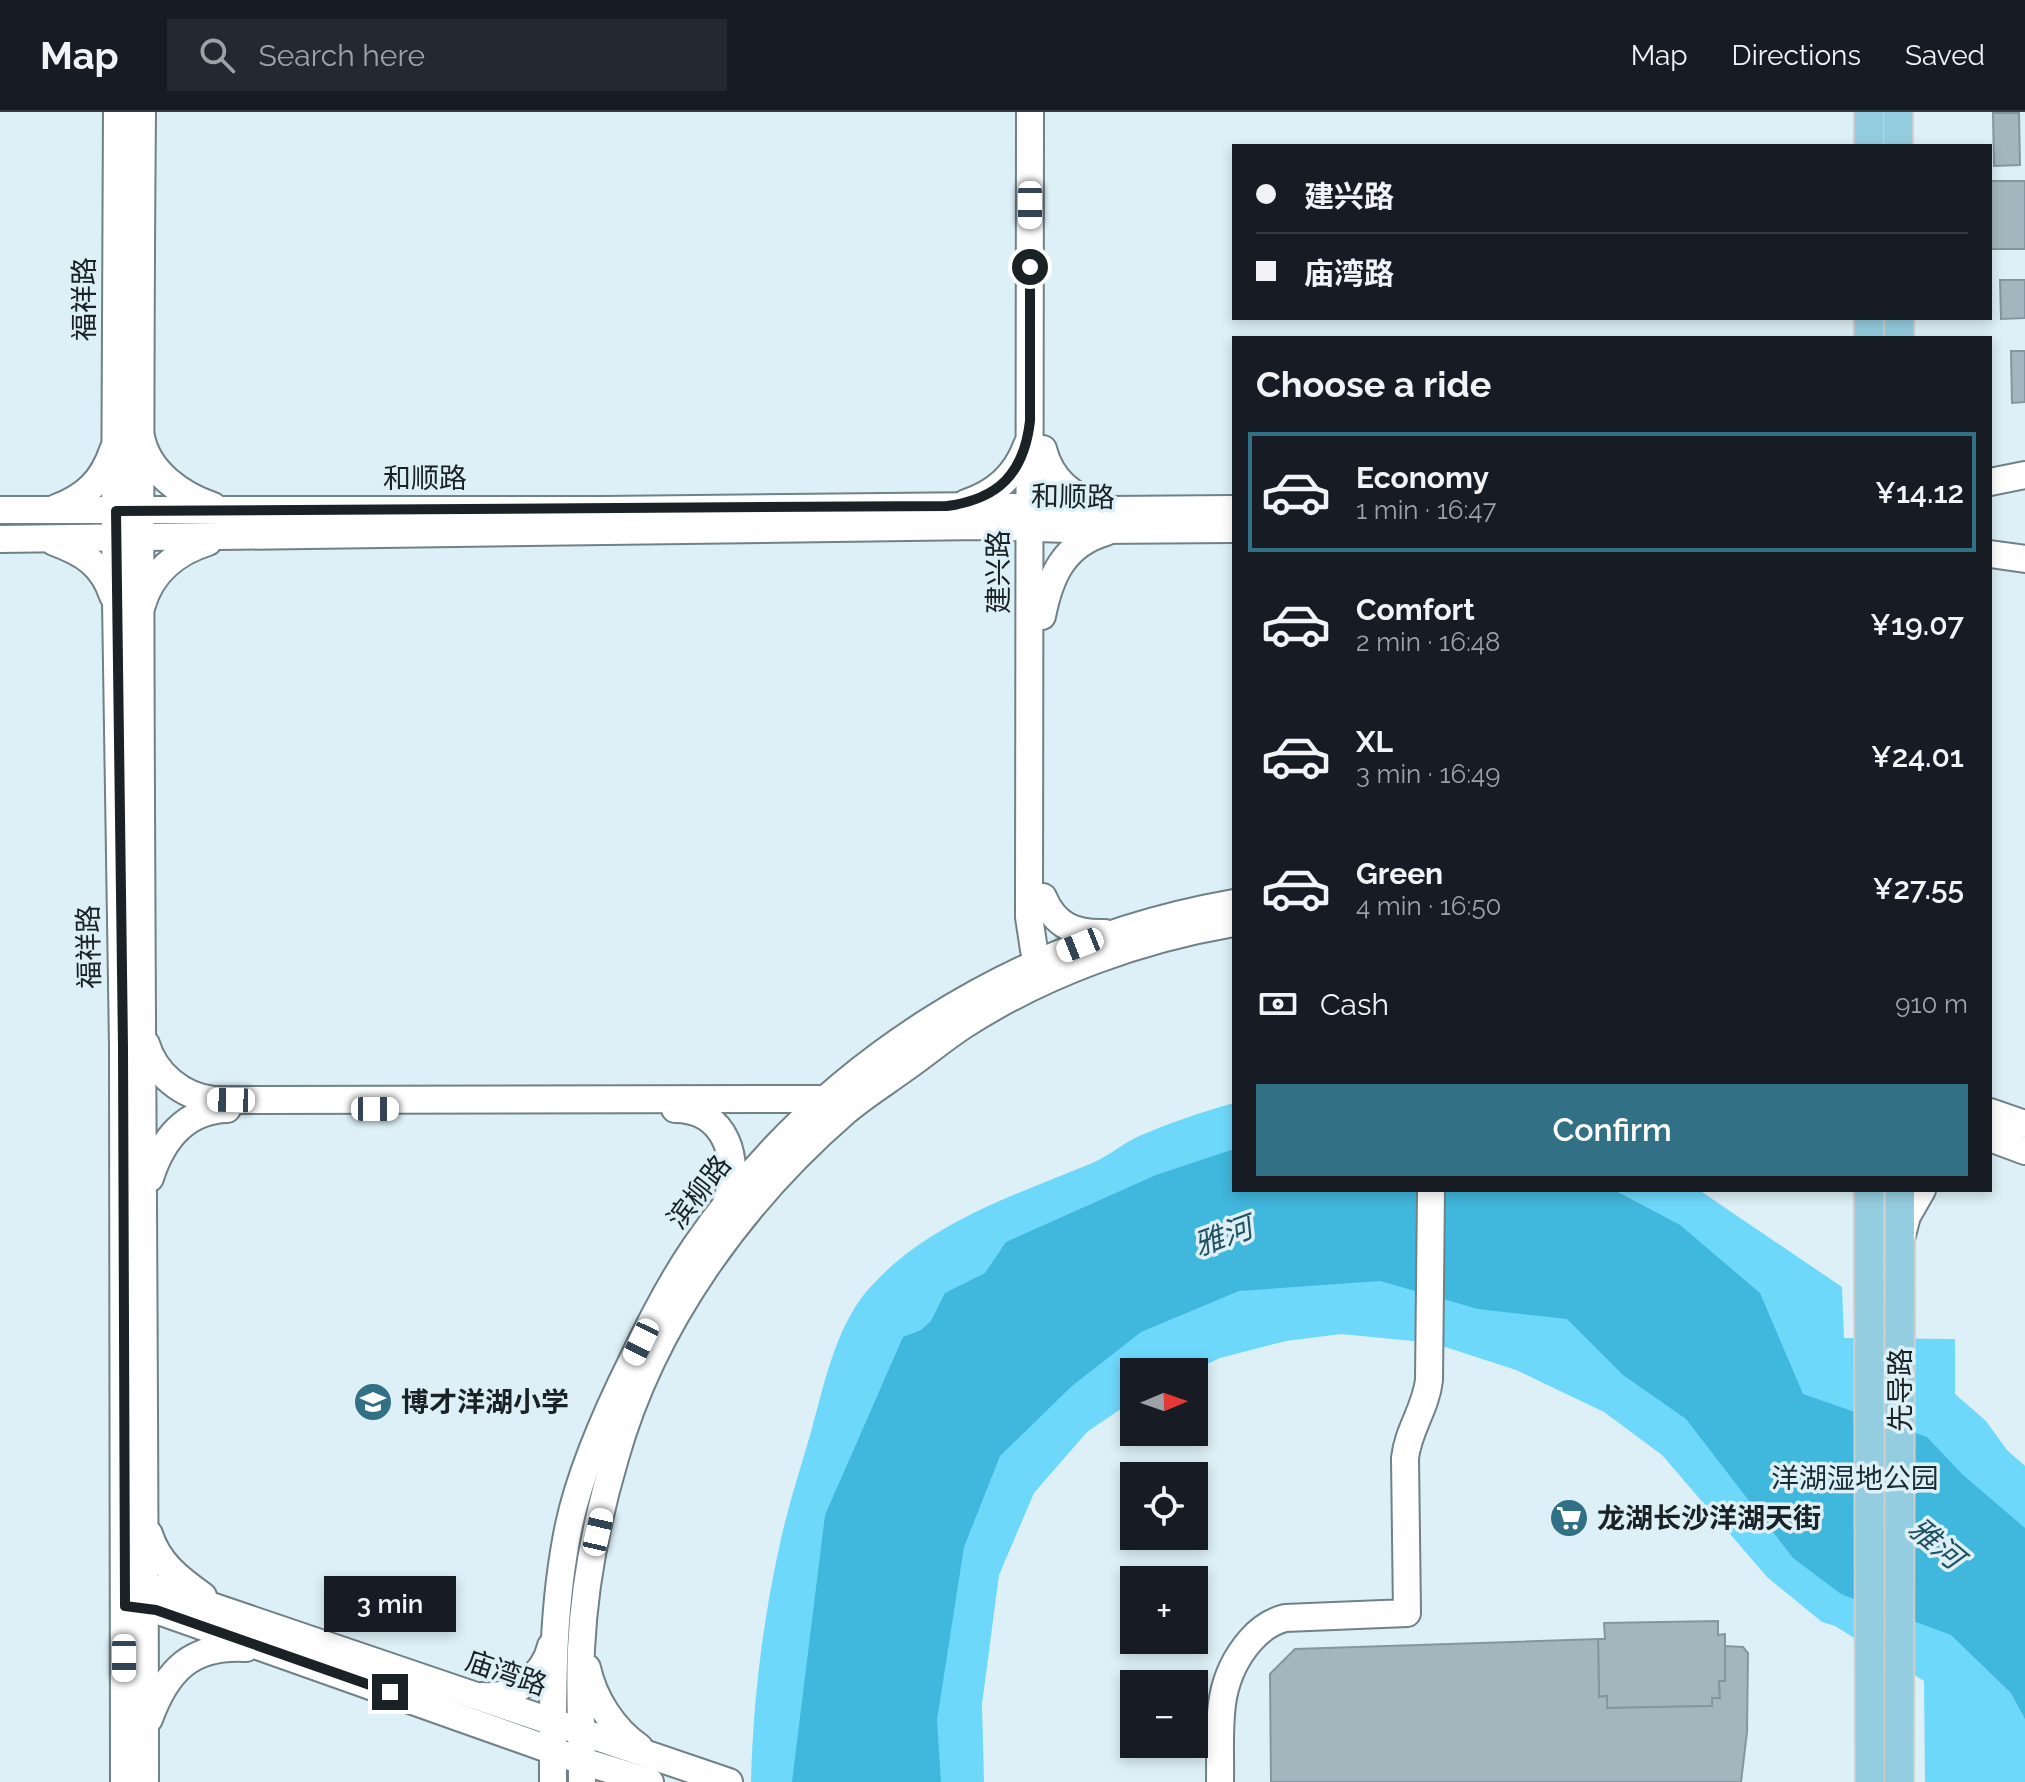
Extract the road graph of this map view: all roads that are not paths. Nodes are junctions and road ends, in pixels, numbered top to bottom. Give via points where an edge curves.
1 (117, 112) edge
2 (142, 112) edge
3 (1030, 112) edge
4 (1043, 112) edge
5 (1869, 112) edge
6 (1898, 112) edge
7 (1869, 144) edge
8 (1898, 144) edge
9 (1030, 421) junction
10 (127, 427) junction
11 (1043, 449) junction
12 (1992, 471) edge
13 (2025, 473) edge
14 (1992, 481) edge
15 (1232, 509) edge
16 (0, 510) edge
17 (45, 510) junction
18 (954, 516) junction
19 (1036, 519) junction
20 (1112, 520) junction
21 (229, 523) junction
22 (127, 524) junction
23 (1232, 529) edge
24 (0, 539) edge
25 (31, 539) junction
26 (1992, 554) edge
27 (2025, 561) edge
28 (1992, 564) edge
29 (1036, 608) junction
30 (128, 621) junction
31 (1232, 903) edge
32 (1036, 907) junction
33 (1232, 923) edge
34 (1120, 931) junction
35 (1054, 967) junction
36 (1002, 979) junction
37 (143, 1027) junction
38 (824, 1099) junction
39 (1992, 1113) edge
40 (2025, 1124) edge
41 (1992, 1139) edge
42 (2025, 1152) edge
43 (1992, 1153) edge
44 (1421, 1192) edge
45 (1431, 1192) edge
46 (1869, 1192) edge
47 (1900, 1192) edge
48 (1921, 1192) edge
49 (144, 1201) junction
50 (723, 1210) junction
51 (1900, 1242) junction
52 (1415, 1416) junction
53 (146, 1516) junction
54 (135, 1596) junction
55 (226, 1611) junction
56 (554, 1635) junction
57 (582, 1640) junction
58 (275, 1652) junction
59 (473, 1696) junction
60 (476, 1723) junction
61 (553, 1723) junction
62 (145, 1729) junction
63 (582, 1733) junction
64 (553, 1750) junction
65 (653, 1770) edge
66 (582, 1772) edge
67 (124, 1782) edge
68 (145, 1782) edge
69 (542, 1782) edge
70 (553, 1782) edge
71 (729, 1782) edge
72 (1213, 1782) edge
73 (1220, 1782) edge
74 (1870, 1782) edge
75 (1899, 1782) edge

1 - 10 main road, 福祥路
2 - 10 main road, 福祥路
3 - 9 main road, 建兴路
4 - 11 main road
5 - 7 main road
6 - 8 main road
9 - 18 main road via 1022,460 1005,482
9 - 19 main road, 建兴路
10 - 17 main road via 96,483 72,502
10 - 21 main road via 176,488 210,505
10 - 22 main road, 福祥路
11 - 19 main road
11 - 20 main road via 1047,466 1062,485
12 - 13 main road
13 - 14 main road
15 - 20 main road, 和顺路
16 - 17 main road, 和顺路
17 - 22 main road, 和顺路
18 - 19 main road, 和顺路
18 - 21 main road, 和顺路
18 - 29 main road via 1007,545 1024,569
19 - 20 main road, 和顺路
19 - 29 main road, 建兴路
20 - 23 main road, 和顺路
20 - 29 main road via 1071,549
21 - 22 main road, 和顺路
21 - 30 main road via 163,568
22 - 25 main road, 和顺路
22 - 30 main road, 福祥路
24 - 25 main road, 和顺路
25 - 30 main road via 88,557 101,568
26 - 27 main road
27 - 28 main road
29 - 32 main road, 建兴路
30 - 37 main road, 福祥路
30 - 54 main road, 福祥路 via 123,1063
31 - 34 main road, 滨柳路
32 - 34 main road via 1077,932
32 - 35 main road, 建兴路 via 1034,950
32 - 36 main road via 1020,957
33 - 35 main road, 滨柳路
34 - 35 main road, 滨柳路
35 - 36 main road, 滨柳路
35 - 57 main road, 滨柳路 via 848,1109 756,1199 720,1246 660,1345 633,1402 592,1556
36 - 38 main road, 滨柳路 via 929,1021
37 - 38 main road via 163,1075 193,1096 213,1100
37 - 49 main road, 福祥路
38 - 50 main road, 滨柳路
39 - 40 main road
41 - 42 main road
42 - 43 main road
44 - 52 main road via 1421,1369
45 - 52 main road via 1430,1368 1428,1391
46 - 74 main road, 先导路
47 - 51 main road, 先导路
48 - 51 main road
49 - 50 main road via 164,1142 206,1111 682,1109 710,1118 727,1145 733,1178
49 - 53 main road, 福祥路
50 - 56 main road, 滨柳路 via 652,1320 592,1454 570,1522
51 - 75 main road, 先导路
52 - 72 main road via 1400,1437 1397,1456 1399,1606 1270,1614 1252,1629 1222,1671 1214,1697
52 - 73 main road via 1405,1458 1407,1613 1301,1616 1273,1621 1255,1634 1227,1675 1221,1699
53 - 54 main road, 福祥路
53 - 55 main road via 155,1552 164,1564
54 - 55 main road, 庙湾路
54 - 58 main road, 庙湾路
54 - 62 main road, 福祥路
54 - 67 main road, 福祥路
55 - 59 main road, 庙湾路
56 - 59 main road via 549,1657 527,1682 493,1697
56 - 61 main road, 滨柳路
57 - 63 main road, 滨柳路
57 - 65 main road via 598,1698
58 - 60 main road, 庙湾路
58 - 62 main road via 232,1647 187,1659 169,1676
59 - 61 main road, 庙湾路
60 - 64 main road, 庙湾路
60 - 69 main road via 525,1752
61 - 63 main road, 庙湾路
61 - 64 main road, 滨柳路
62 - 68 main road, 福祥路
63 - 65 main road, 庙湾路
63 - 66 main road, 滨柳路
64 - 66 main road, 庙湾路
64 - 70 main road, 滨柳路
65 - 66 main road, 庙湾路
65 - 71 main road, 庙湾路

